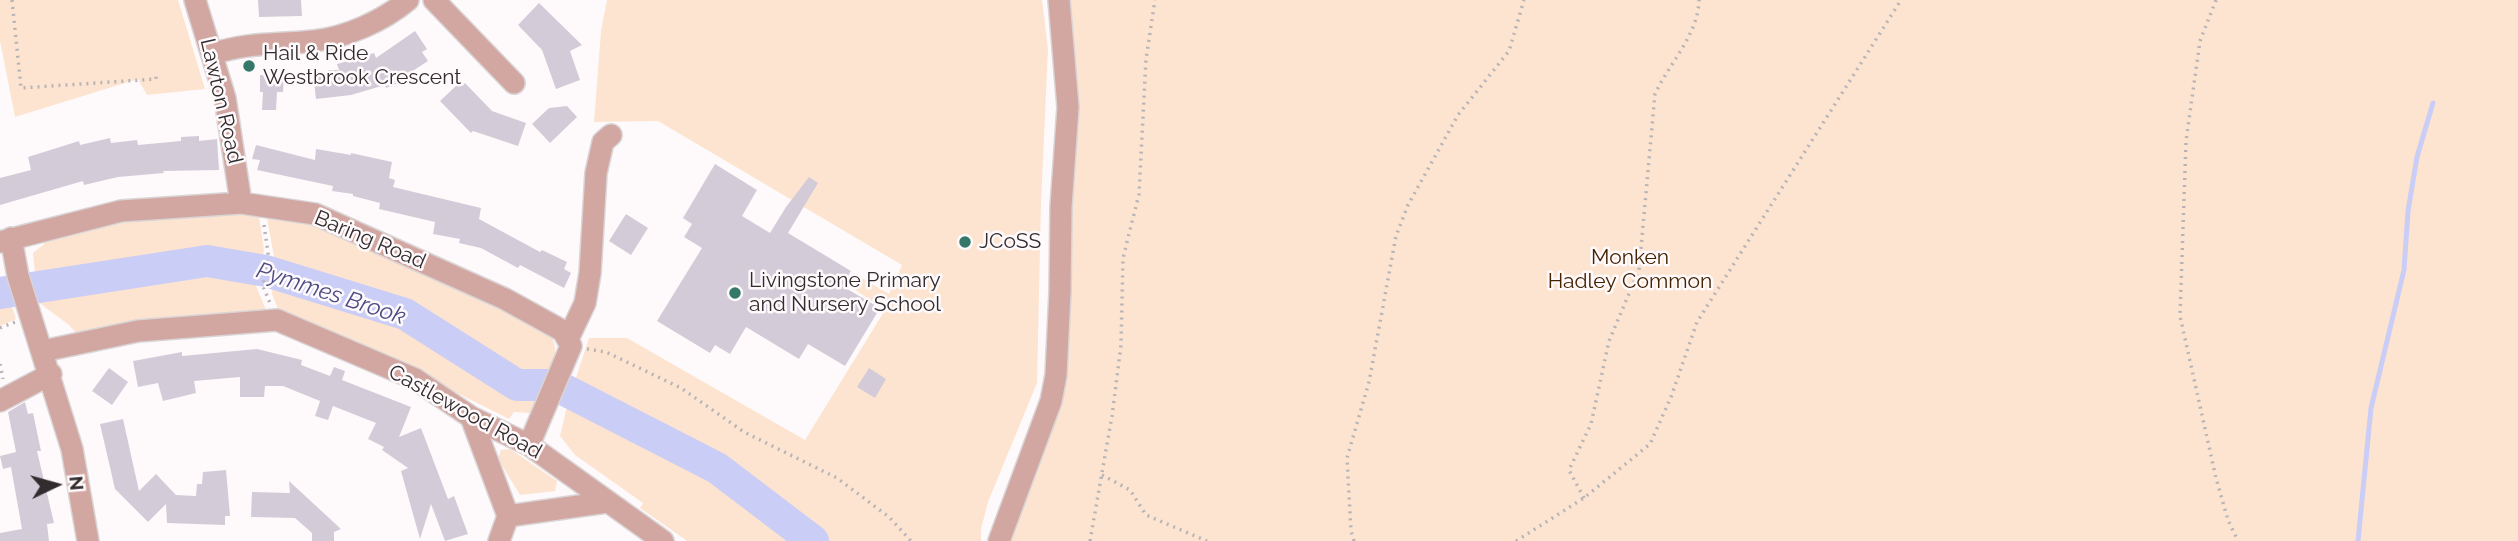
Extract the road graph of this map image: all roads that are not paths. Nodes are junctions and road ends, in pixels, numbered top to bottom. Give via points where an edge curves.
1 (195, 0) edge
2 (408, 0) edge
3 (435, 0) edge
4 (1059, 0) edge
5 (212, 54) junction
6 (514, 83) dead end
7 (611, 135) dead end
8 (251, 204) junction
9 (6, 240) edge
10 (567, 350) junction
11 (43, 351) junction
12 (51, 374) junction
13 (0, 401) edge
14 (471, 417) junction
15 (529, 445) junction
16 (607, 502) junction
17 (508, 516) junction
18 (89, 541) edge
19 (499, 541) edge
20 (663, 541) edge
21 (999, 541) edge

1 - 5 street, Lawton Road
2 - 5 street via 367,26 318,41 250,44
3 - 6 street
4 - 21 street via 1068,107 1056,375 1051,401
5 - 8 street, Lawton Road
7 - 10 street via 603,142 596,173 585,303
8 - 9 street, Baring Road via 121,211
8 - 10 street, Baring Road via 315,214 505,299 563,331
9 - 11 street
10 - 15 street
11 - 12 street
11 - 14 street, Castlewood Road via 138,331 277,320 415,379
12 - 13 street
12 - 18 street via 72,449
14 - 15 street, Castlewood Road
14 - 17 street
15 - 16 street, Castlewood Road
16 - 17 street
16 - 20 street, Castlewood Road
17 - 19 street

